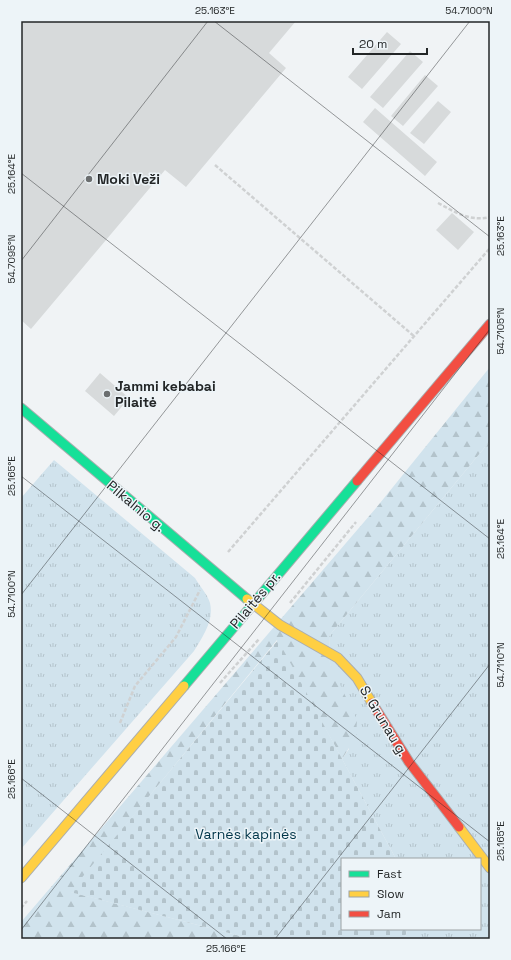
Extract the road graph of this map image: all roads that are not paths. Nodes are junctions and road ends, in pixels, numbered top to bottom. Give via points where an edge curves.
1 (490, 324) edge
2 (21, 408) edge
3 (252, 603) junction
4 (490, 868) edge
5 (21, 878) edge

1 - 3 main road, Pilaitės pr.
2 - 3 main road, Pilkalnio g.
3 - 4 main road, S. Grunau g. via 280,625 338,658 357,678 409,762
3 - 5 main road, Pilaitės pr.

